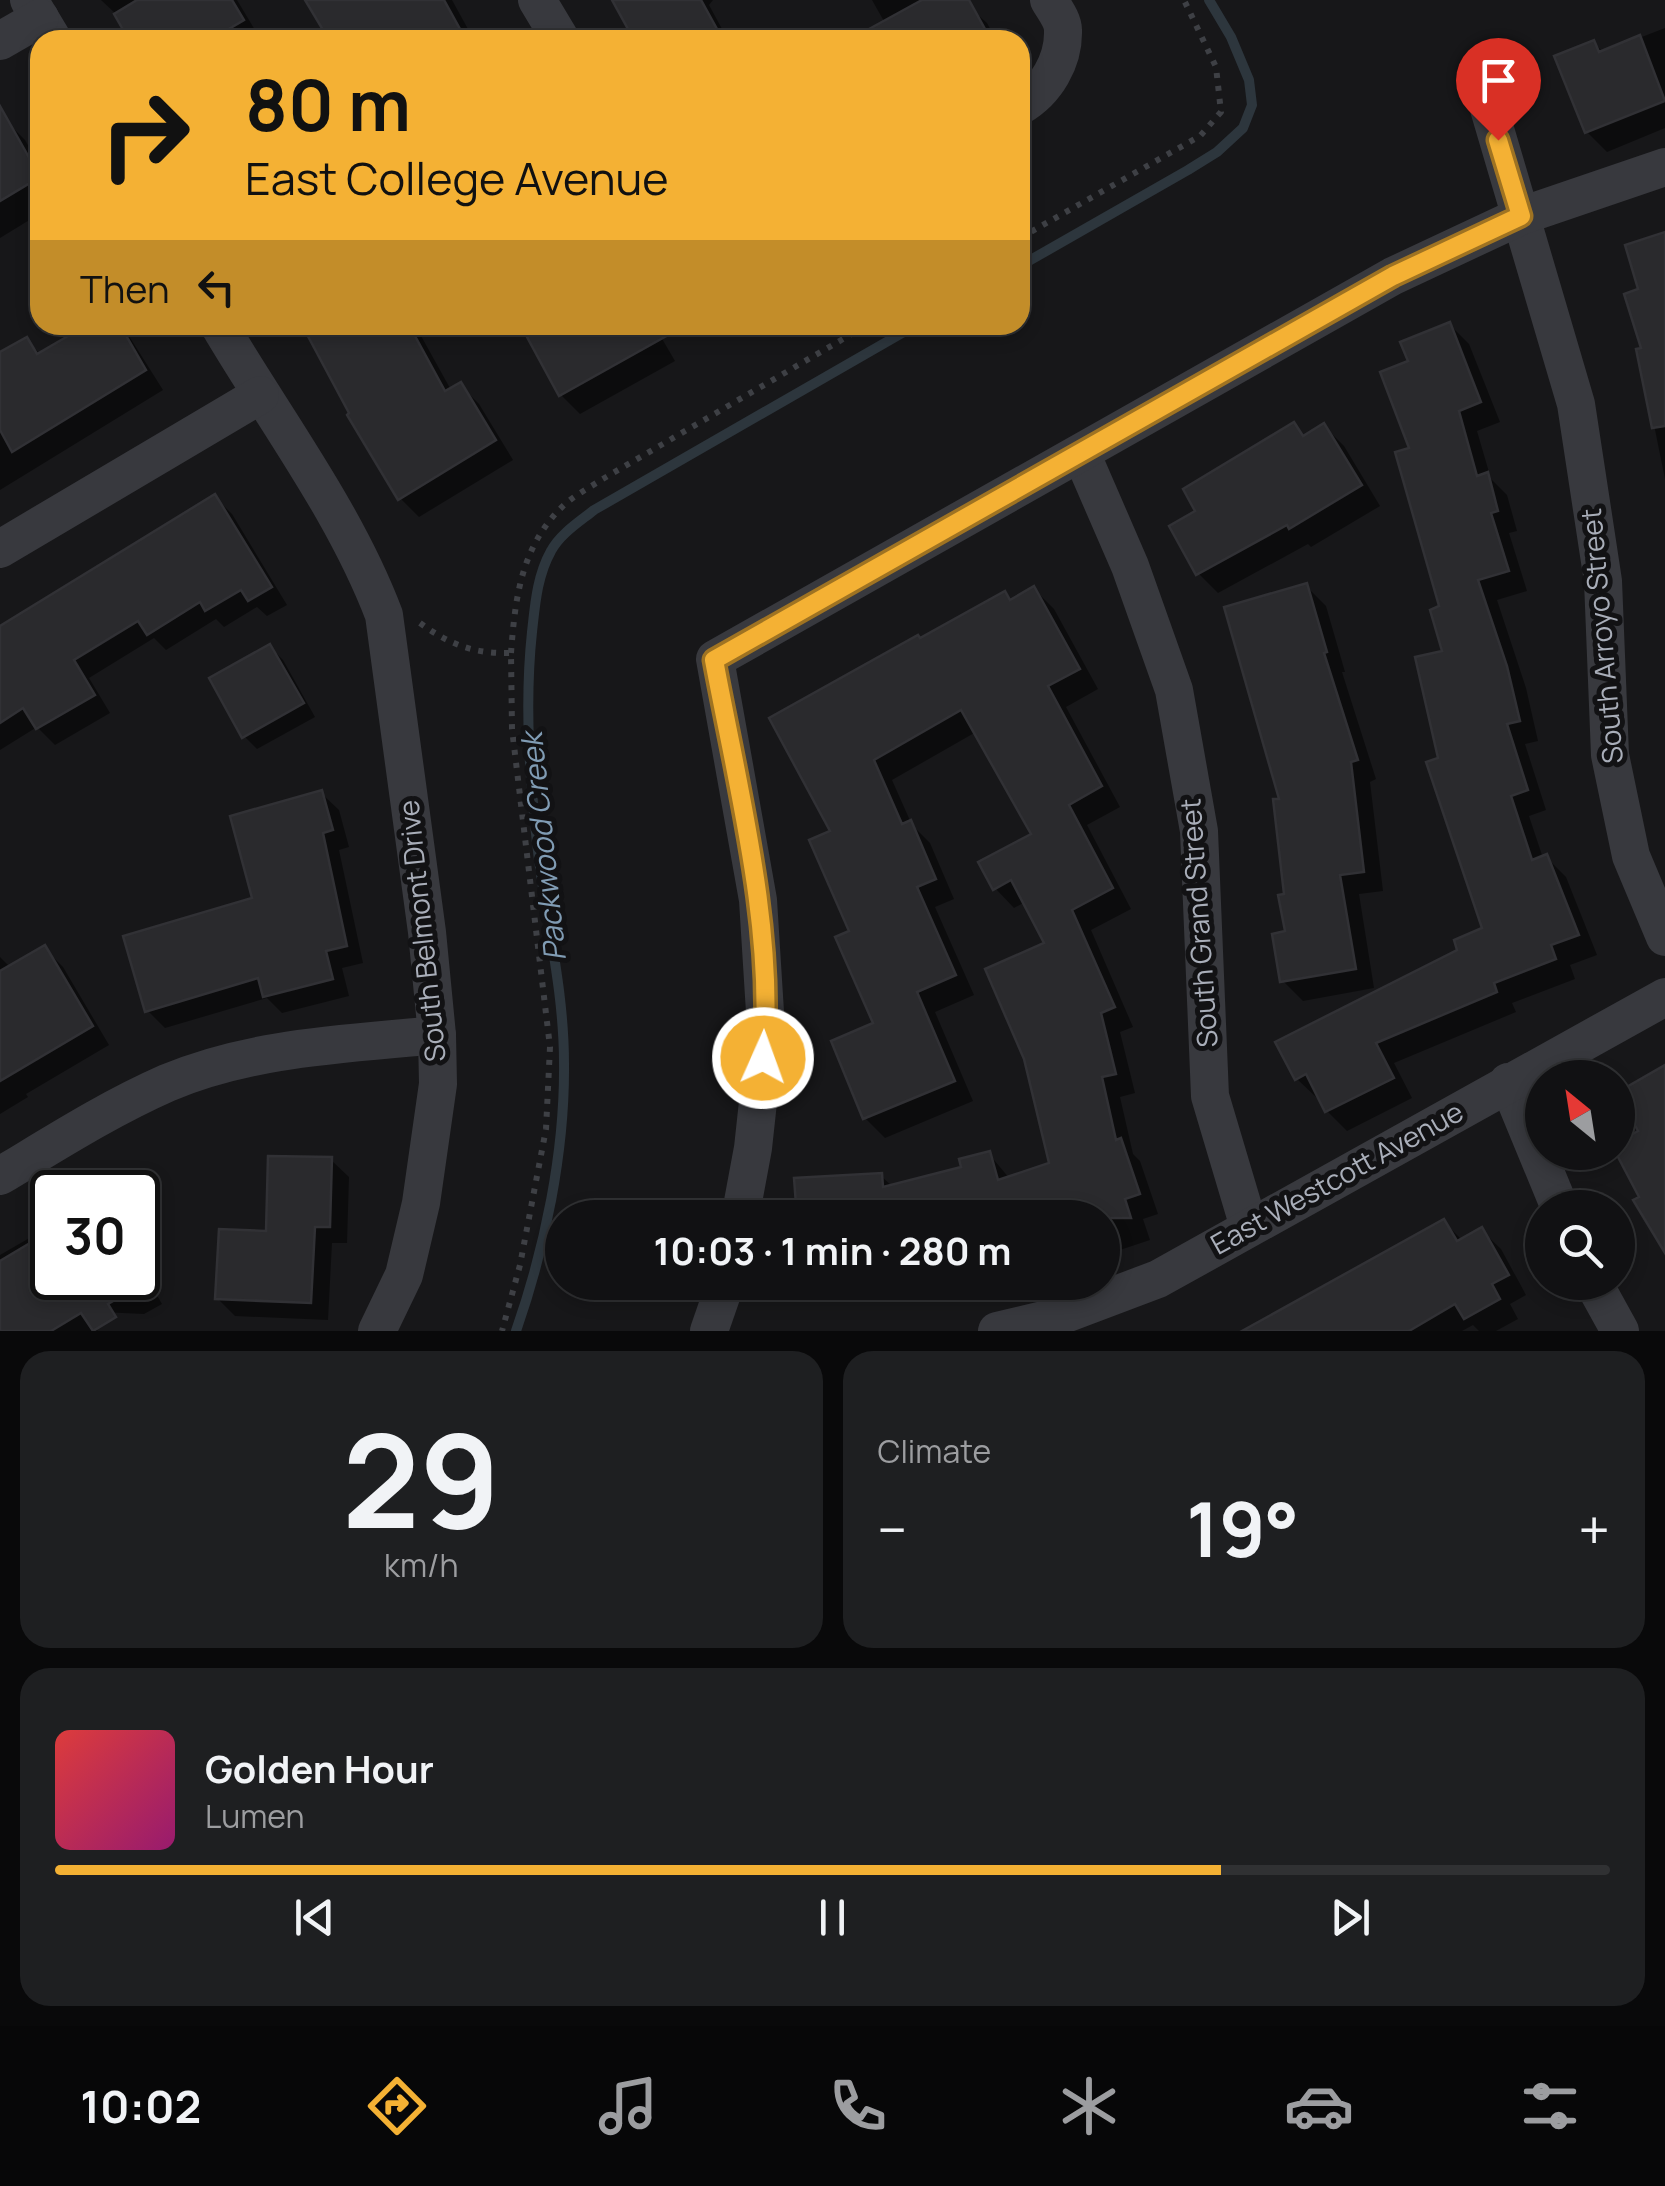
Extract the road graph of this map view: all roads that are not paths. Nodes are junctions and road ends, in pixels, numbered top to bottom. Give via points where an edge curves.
1 (538, 0) edge
2 (1049, 0) edge
3 (40, 19) edge
4 (555, 30) edge
5 (0, 41) edge
6 (1030, 100) edge
7 (1486, 102) dead end
8 (1665, 167) edge
9 (1521, 216) junction
10 (225, 335) edge
11 (260, 395) junction
12 (1081, 453) junction
13 (0, 549) edge
14 (1665, 936) edge
15 (1665, 997) edge
16 (437, 1034) junction
17 (1508, 1082) junction
18 (0, 1176) edge
19 (1553, 1190) edge
20 (743, 1200) edge
21 (1249, 1227) junction
22 (720, 1300) edge
23 (1604, 1300) edge
24 (377, 1331) edge
25 (709, 1331) edge
26 (997, 1331) edge
27 (1620, 1331) edge

1 - 4 street
2 - 6 street via 1064,27 1057,68
3 - 5 street
7 - 9 street, South Arroyo Street
8 - 9 street
9 - 12 street via 1393,276
9 - 14 street, South Arroyo Street via 1576,404 1603,581 1610,755 1632,856
10 - 11 street, South Belmont Drive
11 - 13 street
11 - 16 street, South Belmont Drive via 367,572 384,624
12 - 20 street via 714,660 758,900 766,1028
12 - 21 street, South Grand Street via 1174,690 1198,831 1210,1096
15 - 17 street, East Westcott Avenue
16 - 18 street via 289,1050 170,1082
16 - 24 street, South Belmont Drive via 438,1084 420,1203 404,1276
17 - 19 street
17 - 21 street, East Westcott Avenue
21 - 26 street, East Westcott Avenue via 1158,1279 1060,1316
22 - 25 street
23 - 27 street

